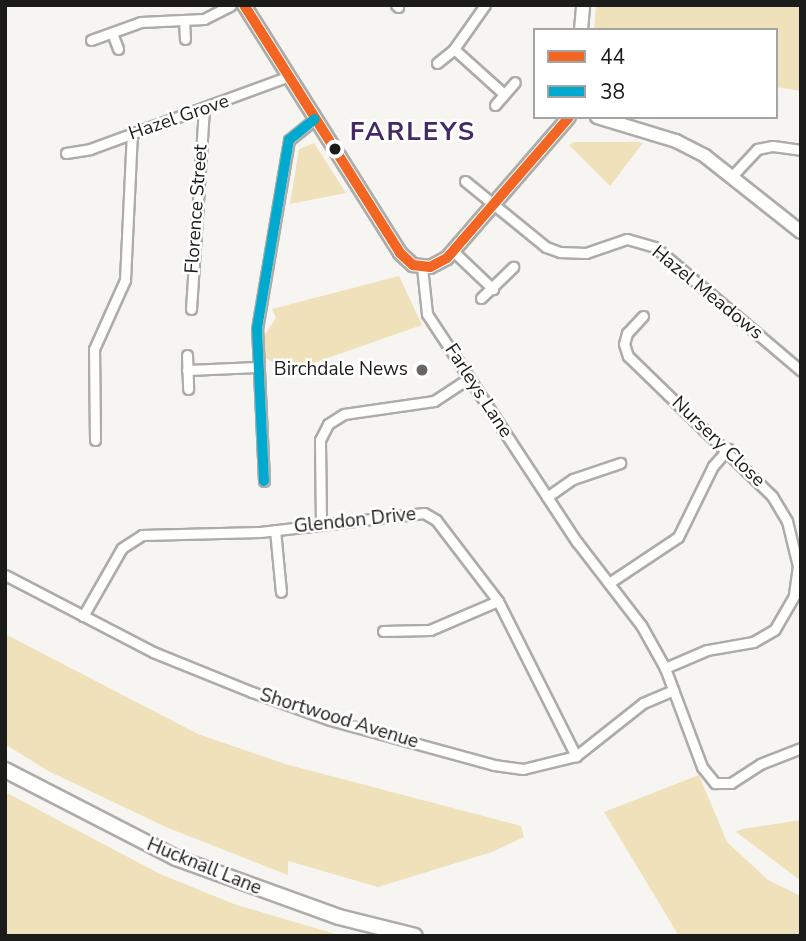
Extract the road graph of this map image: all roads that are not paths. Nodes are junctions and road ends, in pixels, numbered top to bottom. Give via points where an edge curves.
1 (232, 5) edge
2 (244, 5) edge
3 (485, 5) edge
4 (583, 5) edge
5 (184, 20) junction
6 (581, 28) edge
7 (112, 33) junction
8 (185, 39) dead end
9 (90, 40) dead end
10 (118, 49) dead end
11 (454, 49) junction
12 (437, 63) dead end
13 (289, 76) junction
14 (515, 82) dead end
15 (504, 94) junction
16 (495, 105) dead end
17 (204, 109) junction
18 (316, 119) junction
19 (567, 119) edge
20 (604, 119) edge
21 (132, 134) junction
22 (801, 150) edge
23 (66, 153) dead end
24 (734, 174) junction
25 (465, 181) dead end
26 (495, 205) junction
27 (801, 232) edge
28 (454, 252) junction
29 (422, 267) junction
30 (513, 267) dead end
31 (494, 289) junction
32 (481, 298) dead end
33 (191, 309) dead end
34 (643, 316) dead end
35 (187, 355) dead end
36 (258, 367) junction
37 (187, 370) junction
38 (801, 371) edge
39 (469, 378) junction
40 (188, 389) dead end
41 (95, 440) dead end
42 (728, 449) junction
43 (620, 463) dead end
44 (264, 481) dead end
45 (547, 497) junction
46 (321, 524) junction
47 (275, 530) junction
48 (5, 575) edge
49 (609, 583) junction
50 (281, 592) dead end
51 (498, 601) junction
52 (83, 616) junction
53 (383, 631) dead end
54 (665, 668) junction
55 (673, 690) junction
56 (801, 748) edge
57 (576, 756) junction
58 (5, 770) edge
59 (415, 936) edge

1 - 5 street via 217,15
2 - 13 street
3 - 11 street
4 - 6 street
5 - 7 street via 141,22
5 - 8 street
7 - 9 street
7 - 10 street
11 - 12 street
11 - 15 street
13 - 17 street, Hazel Grove
13 - 18 street
14 - 15 street
15 - 16 street
17 - 21 street, Hazel Grove
17 - 33 street, Florence Street
18 - 29 street via 400,253
18 - 36 street via 289,140 257,329
19 - 26 street
20 - 24 street via 676,141
21 - 23 street, Hazel Grove
21 - 41 street via 125,280 94,349
22 - 24 street via 757,149
24 - 27 street
25 - 26 street, Hazel Meadows
26 - 28 street
26 - 38 street, Hazel Meadows via 546,247 560,252 586,253 627,239 655,247
28 - 29 street via 437,264
28 - 31 street
29 - 39 street, Farleys Lane via 424,307
30 - 31 street
31 - 32 street
34 - 42 street, Nursery Close via 627,333 628,356
35 - 37 street
36 - 37 street
36 - 44 street
37 - 40 street
39 - 45 street, Farleys Lane
39 - 46 street via 434,401 344,414 328,424 320,440
42 - 49 street via 713,466 678,537
42 - 54 street, Nursery Close via 772,496 787,521 798,566 794,596 774,630 753,642 714,648
43 - 45 street via 573,479
45 - 49 street, Farleys Lane
46 - 47 street, Glendon Drive
46 - 51 street, Glendon Drive via 424,513 436,520
47 - 50 street
47 - 52 street, Glendon Drive via 130,539
48 - 52 street, Shortwood Avenue
49 - 54 street, Farleys Lane via 641,625
51 - 53 street via 430,630
51 - 57 street, Glendon Drive
52 - 57 street, Shortwood Avenue via 153,652 330,720 494,765 523,769
54 - 55 street, Farleys Lane
55 - 56 street, Farleys Lane via 696,756 715,783 731,783 760,764
55 - 57 street, Shortwood Avenue via 643,703
58 - 59 main road, Hucknall Lane via 176,858 339,917

